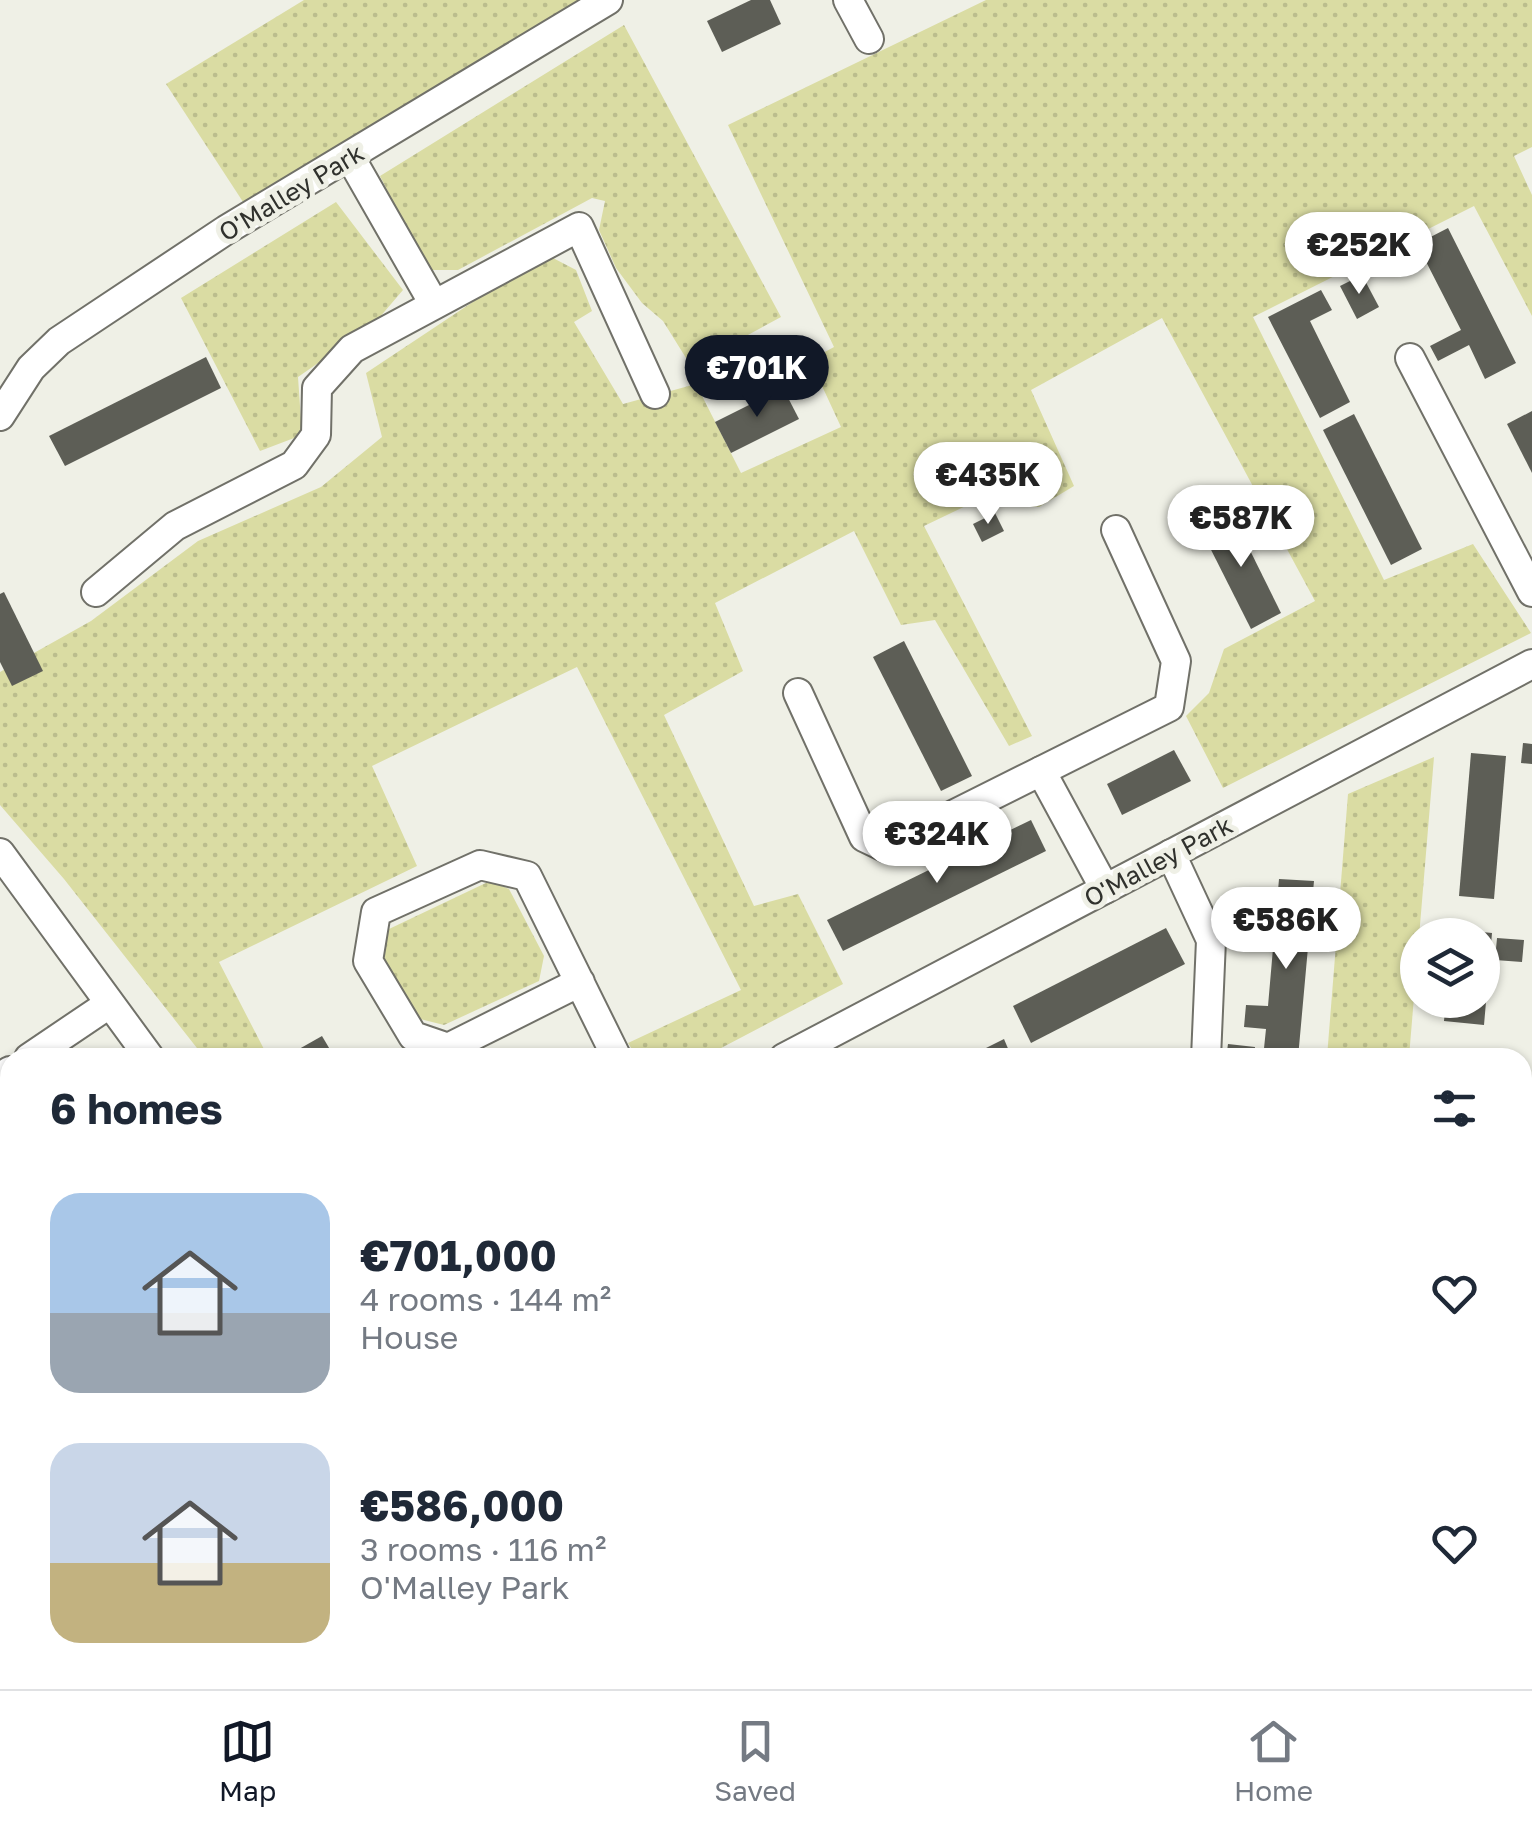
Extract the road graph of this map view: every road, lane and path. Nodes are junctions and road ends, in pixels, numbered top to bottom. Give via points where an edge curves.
1 (608, 0) edge
2 (848, 0) edge
3 (868, 38) dead end
4 (350, 157) junction
5 (434, 304) junction
6 (1410, 358) dead end
7 (654, 394) dead end
8 (0, 416) edge
9 (1116, 530) dead end
10 (96, 592) dead end
11 (1532, 592) edge
12 (1532, 664) edge
13 (798, 693) dead end
14 (1040, 771) junction
15 (0, 853) edge
16 (1171, 854) junction
17 (1105, 888) junction
18 (580, 982) junction
19 (109, 1004) junction
20 (45, 1048) edge
21 (142, 1048) edge
22 (612, 1048) edge
23 (803, 1048) edge
24 (1207, 1048) edge

1 - 4 street, O'Malley Park
2 - 3 street
4 - 5 street
4 - 8 street, O'Malley Park via 60,341 31,368
5 - 7 street via 580,228
5 - 10 street via 352,349 317,388 316,435 294,464 176,526
6 - 11 street
9 - 14 street via 1176,661 1168,707
12 - 16 street, O'Malley Park
13 - 14 street via 864,838 886,848
14 - 17 street
15 - 19 street
16 - 17 street, O'Malley Park
16 - 24 street via 1212,940
17 - 23 street, O'Malley Park
18 - 18 street via 448,1048 412,1036 368,961 376,912 480,864 527,876
18 - 22 street
19 - 20 street
19 - 21 street

